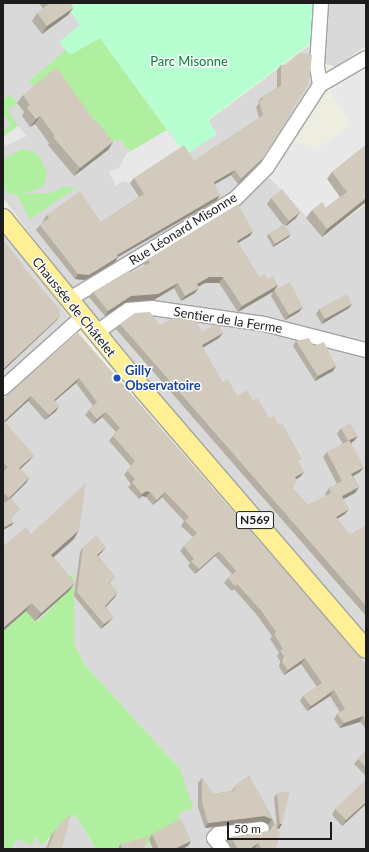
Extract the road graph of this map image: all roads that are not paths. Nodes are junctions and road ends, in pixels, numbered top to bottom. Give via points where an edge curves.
1 (321, 3) edge
2 (365, 62) edge
3 (320, 85) junction
4 (3, 218) edge
5 (68, 300) junction
6 (82, 317) junction
7 (96, 333) junction
8 (366, 350) edge
9 (3, 388) edge
10 (366, 649) edge
11 (262, 829) dead end
12 (223, 849) edge

1 - 3 street via 317,65
2 - 3 street, Rue Léonard Misonne
3 - 5 street, Rue Léonard Misonne via 267,167 234,200
4 - 5 main road, Chaussée de Châtelet / N569
5 - 6 main road, Chaussée de Châtelet / N569
6 - 7 main road, Chaussée de Châtelet / N569
6 - 9 street
7 - 8 street, Sentier de la Ferme via 128,310 152,308 264,324
7 - 10 main road, Chaussée de Châtelet / N569
11 - 12 street via 218,834 214,838

